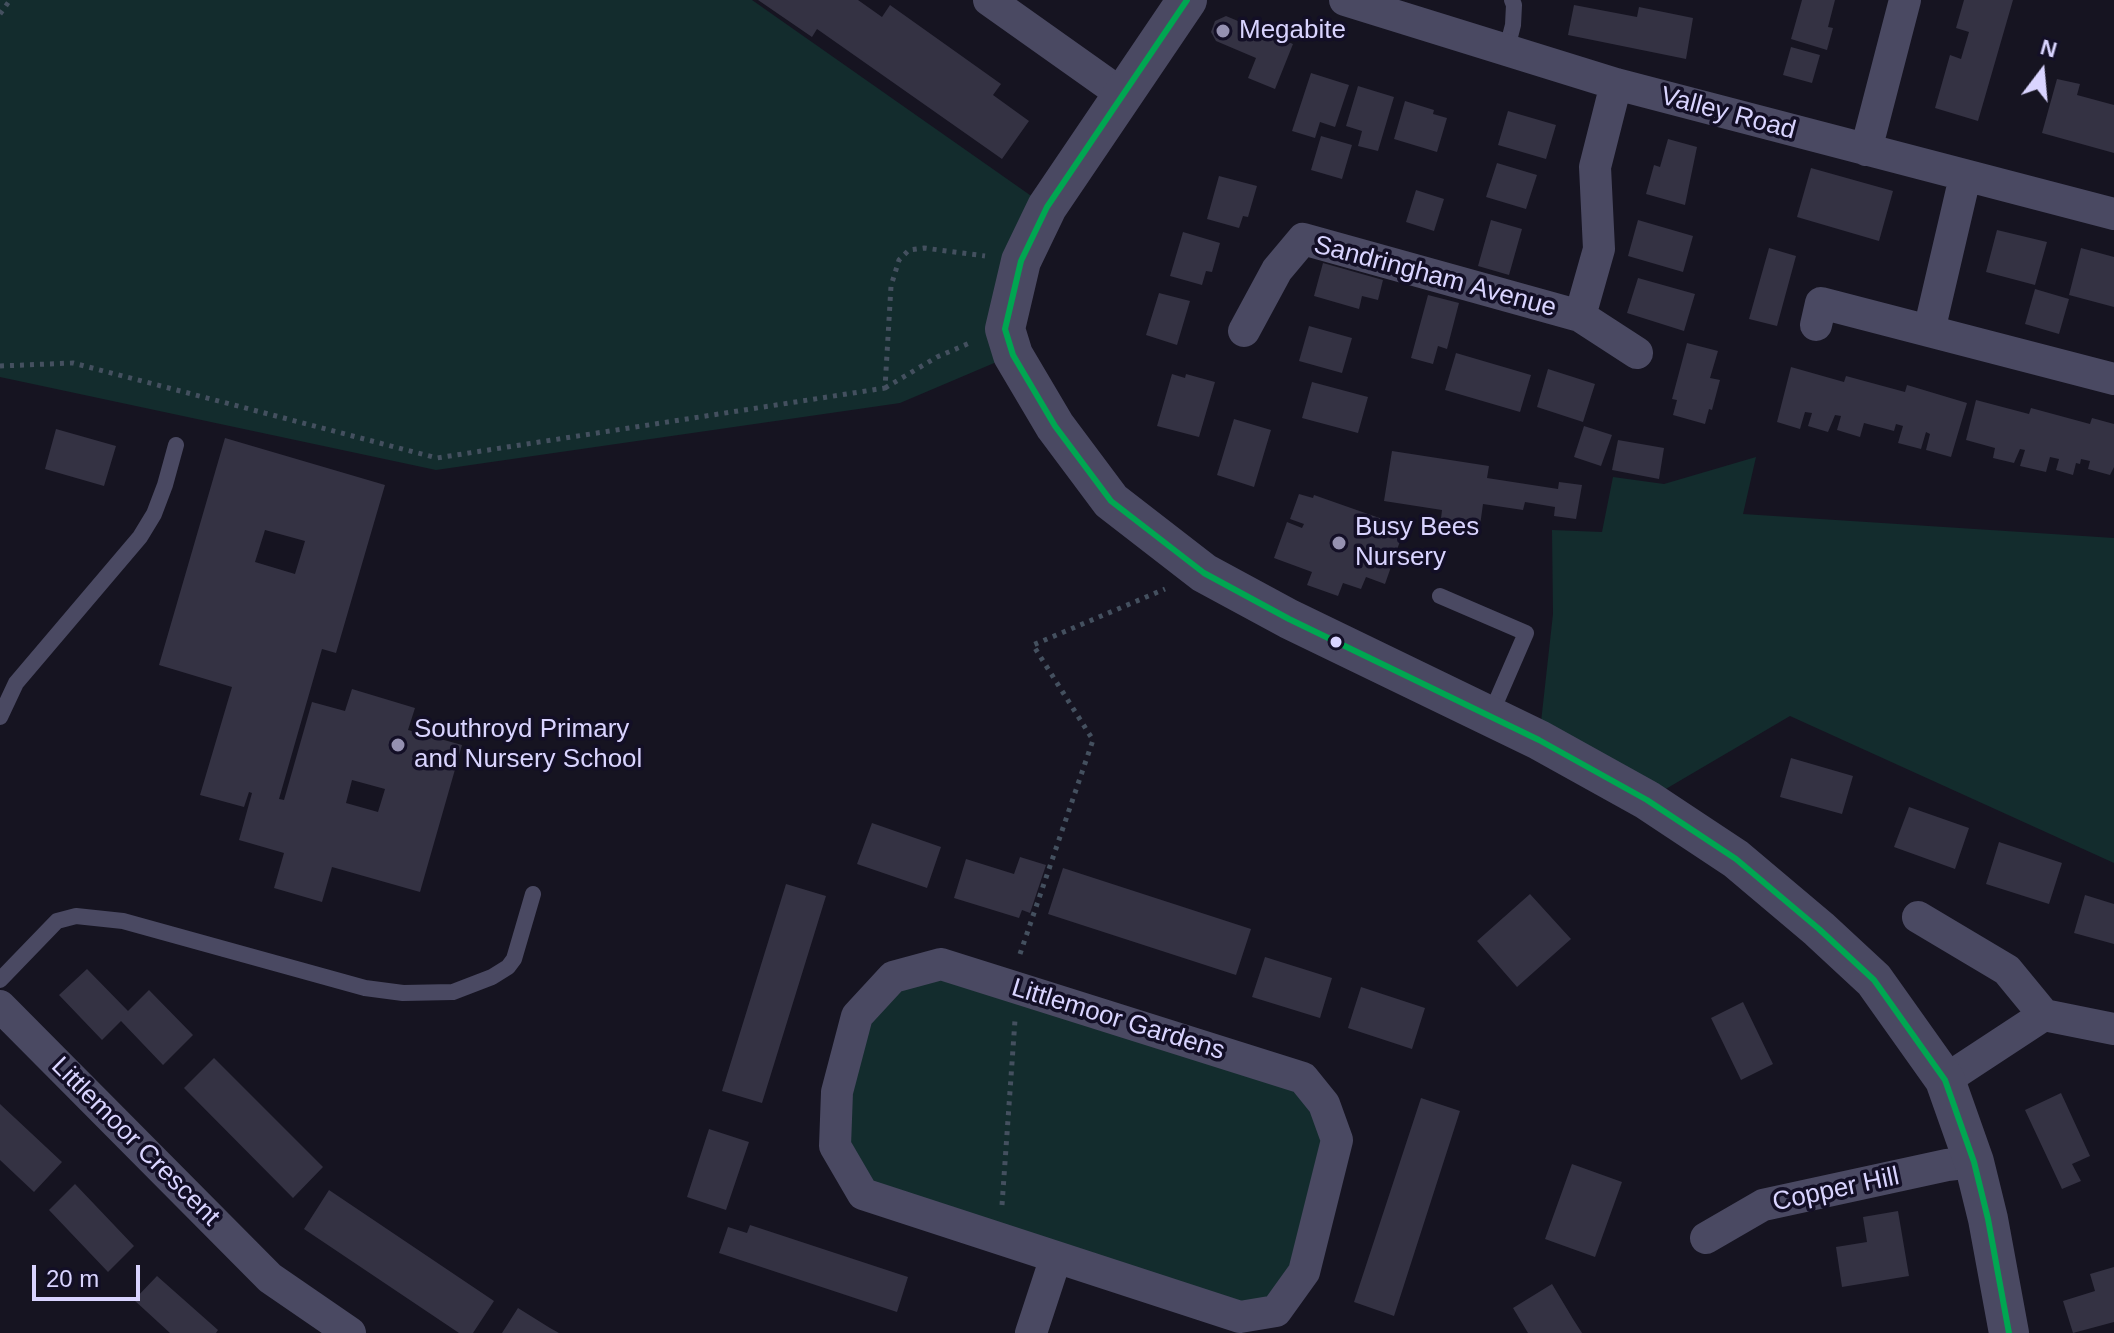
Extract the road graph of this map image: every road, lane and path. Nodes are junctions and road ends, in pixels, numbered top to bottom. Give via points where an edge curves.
1 (10, 0) edge
2 (989, 0) edge
3 (1187, 0) edge
4 (1512, 0) edge
5 (1905, 0) edge
6 (1362, 3) edge
7 (0, 14) edge
8 (1506, 52) junction
9 (1616, 84) junction
10 (1123, 95) junction
11 (1866, 150) junction
12 (1965, 177) junction
13 (2114, 214) edge
14 (1021, 261) junction
15 (1580, 316) junction
16 (1816, 325) dead end
17 (1244, 331) dead end
18 (1929, 331) junction
19 (1637, 353) dead end
20 (937, 357) dead end
21 (0, 366) edge
22 (2114, 379) edge
23 (885, 388) junction
24 (176, 445) dead end
25 (1204, 573) junction
26 (1440, 596) dead end
27 (1490, 716) junction
28 (0, 717) edge
29 (533, 894) dead end
30 (1918, 917) dead end
31 (0, 980) edge
32 (1017, 988) junction
33 (0, 1006) edge
34 (2044, 1015) junction
35 (2114, 1029) edge
36 (1945, 1080) junction
37 (1974, 1162) junction
38 (999, 1238) junction
39 (1706, 1238) dead end
40 (1056, 1257) junction
41 (350, 1333) edge
42 (1031, 1333) edge
43 (2009, 1333) edge

1 - 7 path
2 - 10 street
3 - 10 street
4 - 8 lane
5 - 11 street
6 - 8 street, Valley Road
8 - 9 street, Valley Road
9 - 11 street, Valley Road
9 - 15 street, Sandringham Avenue via 1595,167 1599,249
10 - 14 street via 1047,207
11 - 12 street, Valley Road
12 - 13 street, Valley Road
12 - 18 street
14 - 23 path via 909,250 899,260 891,286
14 - 25 street via 1005,329 1013,355 1055,426 1111,501
15 - 17 street, Sandringham Avenue via 1303,239 1277,270
15 - 19 street, Sandringham Avenue
16 - 18 street via 1821,303
18 - 22 street
20 - 23 path
21 - 23 path via 73,363 437,458
24 - 28 lane via 154,514 140,537 16,683
25 - 27 street
25 - 32 path via 1033,645 1093,740 1020,956
26 - 27 lane via 1526,633
27 - 36 street via 1647,800 1736,859 1874,980
29 - 31 lane via 508,967 453,992 365,988 123,921 76,916 57,921
30 - 34 street via 2007,970
32 - 38 path
32 - 38 street, Littlemoor Gardens via 941,964 893,977 857,1016 837,1092 835,1146 863,1194
32 - 40 street, Littlemoor Gardens via 1303,1078 1324,1104 1337,1140 1304,1272 1276,1311 1240,1317
33 - 41 street, Littlemoor Crescent via 270,1278
34 - 35 street
34 - 36 street
36 - 37 street
37 - 39 street, Copper Hill via 1763,1205
37 - 43 street
38 - 40 street, Littlemoor Gardens
40 - 42 street

